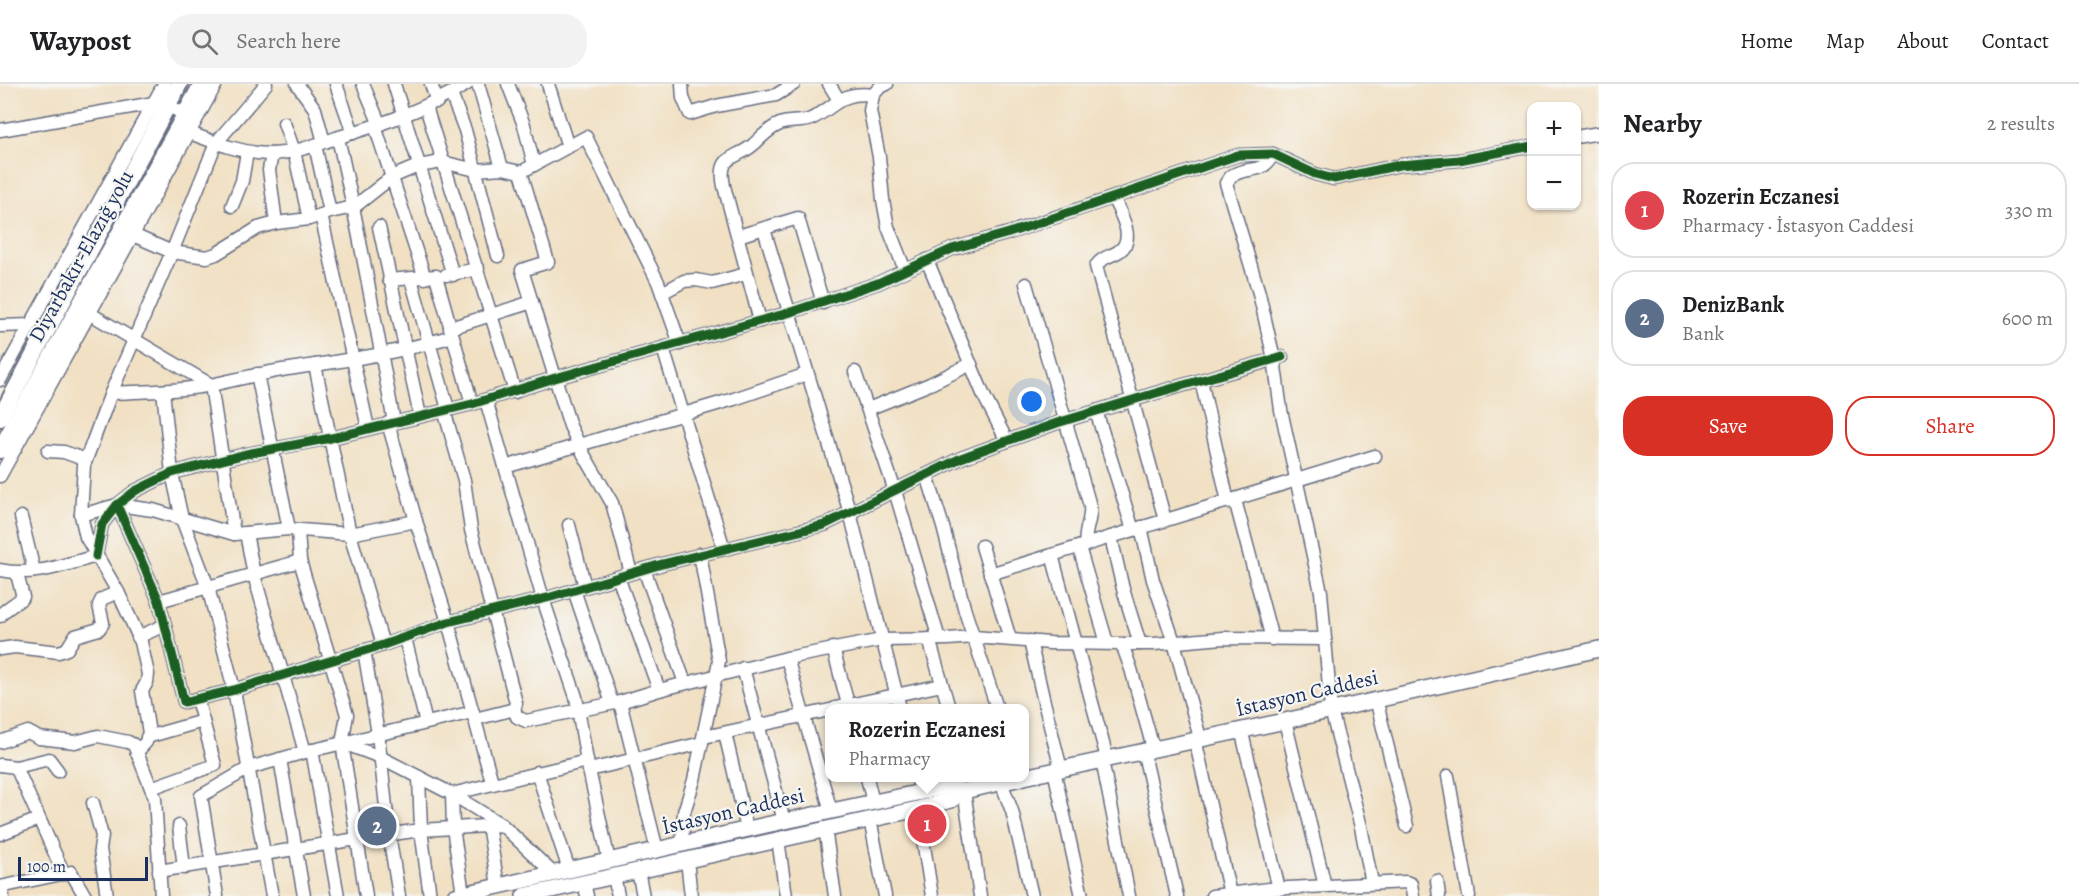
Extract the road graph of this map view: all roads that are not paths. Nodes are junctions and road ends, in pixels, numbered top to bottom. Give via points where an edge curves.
1 (164, 84) edge
2 (179, 84) edge
3 (202, 84) edge
4 (216, 84) edge
5 (266, 84) edge
6 (297, 84) edge
7 (336, 84) edge
8 (363, 84) edge
9 (394, 84) edge
10 (431, 84) edge
11 (467, 84) edge
12 (478, 84) edge
13 (508, 84) edge
14 (548, 84) edge
15 (682, 84) edge
16 (794, 84) edge
17 (829, 84) edge
18 (887, 84) edge
19 (451, 94) junction
20 (873, 95) junction
21 (840, 100) junction
22 (432, 104) junction
23 (161, 105) junction
24 (185, 114) junction
25 (405, 116) junction
26 (284, 123) dead end
27 (377, 125) junction
28 (0, 130) edge
29 (190, 133) junction
30 (354, 133) junction
31 (1599, 133) edge
32 (1581, 136) edge
33 (338, 138) junction
34 (216, 143) junction
35 (320, 143) junction
36 (568, 147) junction
37 (1527, 147) edge
38 (294, 151) junction
39 (247, 152) junction
40 (272, 154) junction
41 (1273, 154) junction
42 (442, 162) junction
43 (534, 165) junction
44 (418, 166) junction
45 (502, 168) junction
46 (476, 170) junction
47 (521, 172) junction
48 (392, 177) junction
49 (1113, 198) junction
50 (232, 206) dead end
51 (354, 207) junction
52 (320, 215) junction
53 (276, 223) junction
54 (379, 227) dead end
55 (764, 229) junction
56 (133, 235) junction
57 (738, 236) junction
58 (172, 252) junction
59 (498, 256) dead end
60 (927, 260) junction
61 (478, 269) junction
62 (905, 270) junction
63 (746, 274) junction
64 (453, 275) junction
65 (430, 277) junction
66 (411, 279) junction
67 (389, 280) junction
68 (1026, 284) dead end
69 (662, 293) junction
70 (532, 302) junction
71 (823, 303) junction
72 (89, 313) junction
73 (490, 314) junction
74 (788, 314) junction
75 (760, 321) junction
76 (31, 325) junction
77 (0, 326) edge
78 (451, 332) junction
79 (135, 340) junction
80 (428, 344) junction
81 (680, 344) junction
82 (663, 348) junction
83 (406, 349) junction
84 (381, 355) junction
85 (352, 357) junction
86 (1278, 358) junction
87 (971, 364) junction
88 (315, 365) junction
89 (855, 372) dead end
90 (256, 374) junction
91 (807, 374) junction
92 (555, 378) junction
93 (0, 380) edge
94 (1201, 380) junction
95 (210, 385) junction
96 (163, 391) junction
97 (515, 392) junction
98 (111, 393) junction
99 (486, 400) junction
100 (1133, 400) junction
101 (472, 404) junction
102 (868, 409) junction
103 (446, 410) junction
104 (1096, 411) junction
105 (682, 414) junction
106 (420, 416) junction
107 (0, 418) edge
108 (1065, 420) junction
109 (391, 423) junction
110 (368, 428) junction
111 (331, 438) junction
112 (1007, 441) junction
113 (579, 445) junction
114 (272, 448) junction
115 (0, 450) edge
116 (48, 451) dead end
117 (1376, 456) dead end
118 (86, 460) junction
119 (221, 460) junction
120 (505, 467) junction
121 (172, 473) junction
122 (927, 475) junction
123 (0, 476) edge
124 (1296, 481) junction
125 (895, 491) junction
126 (1231, 501) junction
127 (117, 505) junction
128 (850, 513) junction
129 (81, 515) junction
130 (21, 517) dead end
131 (182, 519) junction
132 (1165, 520) junction
133 (416, 521) junction
134 (569, 525) dead end
135 (1137, 528) junction
136 (294, 530) junction
137 (240, 533) junction
138 (350, 534) junction
139 (1111, 537) junction
140 (982, 546) dead end
141 (1083, 546) junction
142 (724, 549) junction
143 (700, 554) junction
144 (1052, 555) junction
145 (96, 556) junction
146 (300, 561) junction
147 (0, 570) edge
148 (34, 571) junction
149 (638, 571) junction
150 (17, 574) junction
151 (990, 574) junction
152 (254, 575) junction
153 (618, 577) junction
154 (208, 587) junction
155 (580, 588) junction
156 (117, 592) junction
157 (543, 599) junction
158 (159, 601) junction
159 (492, 611) junction
160 (0, 616) edge
161 (448, 622) junction
162 (165, 625) junction
163 (138, 637) junction
164 (974, 637) junction
165 (405, 638) junction
166 (882, 639) junction
167 (934, 639) junction
168 (1010, 639) junction
169 (1272, 639) junction
170 (1325, 639) junction
171 (1030, 641) junction
172 (1174, 642) junction
173 (1077, 643) junction
174 (1107, 644) junction
175 (1122, 644) junction
176 (1140, 644) junction
177 (382, 645) junction
178 (833, 648) junction
179 (0, 649) edge
180 (1599, 649) edge
181 (364, 651) junction
182 (787, 658) junction
183 (331, 660) junction
184 (742, 668) junction
185 (284, 675) junction
186 (716, 675) junction
187 (685, 683) junction
188 (942, 685) junction
189 (234, 690) junction
190 (659, 690) junction
191 (896, 695) junction
192 (197, 699) junction
193 (1376, 699) junction
194 (616, 703) junction
195 (848, 704) edge
196 (861, 704) edge
197 (899, 704) edge
198 (948, 704) edge
199 (996, 704) edge
200 (514, 709) junction
201 (579, 710) junction
202 (1331, 710) junction
203 (825, 711) edge
204 (474, 715) junction
205 (804, 715) junction
206 (1285, 720) junction
207 (203, 721) junction
208 (426, 723) junction
209 (758, 726) junction
210 (1241, 729) junction
211 (725, 733) junction
212 (378, 734) junction
213 (147, 737) junction
214 (39, 738) junction
215 (1197, 738) junction
216 (703, 740) junction
217 (0, 742) edge
218 (342, 743) junction
219 (1148, 749) junction
220 (308, 751) junction
221 (137, 752) junction
222 (380, 757) junction
223 (50, 759) junction
224 (280, 759) junction
225 (635, 759) junction
226 (1104, 759) junction
227 (0, 765) edge
228 (588, 766) junction
229 (16, 767) junction
230 (249, 768) junction
231 (1058, 769) junction
232 (58, 771) dead end
233 (537, 772) junction
234 (1029, 776) edge
235 (1448, 776) dead end
236 (419, 777) junction
237 (492, 782) junction
238 (868, 782) edge
239 (992, 782) edge
240 (1014, 782) edge
241 (920, 785) edge
242 (969, 785) edge
243 (151, 788) junction
244 (452, 794) junction
245 (93, 802) dead end
246 (873, 802) junction
247 (918, 809) junction
248 (831, 811) junction
249 (39, 819) junction
250 (870, 819) junction
251 (784, 821) junction
252 (488, 825) junction
253 (502, 825) junction
254 (178, 826) dead end
255 (1407, 826) dead end
256 (453, 828) junction
257 (825, 828) junction
258 (747, 829) junction
259 (421, 830) junction
260 (0, 834) edge
261 (389, 834) junction
262 (357, 839) junction
263 (778, 839) junction
264 (327, 844) junction
265 (682, 844) junction
266 (295, 849) junction
267 (657, 850) junction
268 (263, 855) junction
269 (687, 860) junction
270 (609, 861) junction
271 (212, 864) junction
272 (184, 868) junction
273 (159, 871) junction
274 (638, 871) junction
275 (64, 874) junction
276 (614, 876) junction
277 (1437, 881) dead end
278 (560, 882) edge
279 (498, 886) junction
280 (1369, 887) edge
281 (586, 889) edge
282 (1318, 890) edge
283 (1345, 890) edge
284 (1280, 892) edge
285 (1246, 894) edge
286 (157, 895) edge
287 (459, 895) edge
288 (534, 895) edge
289 (1222, 895) edge
290 (3, 896) edge
291 (85, 896) edge
292 (107, 896) edge
293 (217, 896) edge
294 (272, 896) edge
295 (304, 896) edge
296 (338, 896) edge
297 (366, 896) edge
298 (399, 896) edge
299 (430, 896) edge
300 (618, 896) edge
301 (644, 896) edge
302 (691, 896) edge
303 (786, 896) edge
304 (835, 896) edge
305 (885, 896) edge
306 (932, 896) edge
307 (980, 896) edge
308 (1032, 896) edge
309 (1082, 896) edge
310 (1129, 896) edge
311 (1177, 896) edge
312 (1386, 896) edge
313 (1413, 896) edge
314 (1439, 896) edge
315 (1469, 896) edge

1 - 23 street
2 - 23 highway, Diyarbakır-Elazığ yolu
3 - 24 highway, Diyarbakır-Elazığ yolu
4 - 29 street
5 - 34 street
6 - 35 street via 315,109
7 - 30 street
8 - 27 street
9 - 25 street
10 - 22 street
11 - 19 street
12 - 45 street
13 - 43 street
14 - 36 street
15 - 16 street via 690,114 776,95
17 - 21 street
18 - 20 street
19 - 22 street
19 - 46 street
20 - 21 street via 861,93
20 - 62 street via 870,111 885,214
21 - 57 street via 808,120 782,123 765,132 753,145 725,162 721,173
22 - 25 street
22 - 42 street
23 - 24 street
23 - 28 street
23 - 76 street
23 - 107 highway, Diyarbakır-Elazığ yolu
24 - 115 highway, Diyarbakır-Elazığ yolu
25 - 27 street
25 - 44 street
26 - 38 street
27 - 30 street
27 - 48 street
29 - 34 street
29 - 56 street
30 - 33 street
31 - 32 street
33 - 35 street
33 - 51 street
34 - 39 street
34 - 58 street
35 - 38 street
35 - 52 street
36 - 43 street
36 - 69 street via 586,137
37 - 41 street via 1459,160 1400,165 1334,179
38 - 40 street
38 - 52 street
39 - 40 street
39 - 50 street
40 - 53 street via 269,170
41 - 49 street via 1238,155
41 - 86 street via 1263,168 1233,175 1226,183
42 - 44 street
42 - 46 street
42 - 61 street
43 - 47 street
44 - 48 street
44 - 64 street
45 - 46 street
45 - 47 street
46 - 59 street
47 - 70 street via 548,262 522,270
48 - 51 street
48 - 65 street
49 - 60 street
49 - 100 street via 1124,221 1127,241 1096,266
51 - 52 street
51 - 84 street
52 - 53 street
52 - 85 street
53 - 58 street via 258,228 207,258
54 - 67 street
55 - 57 street
55 - 71 street via 798,218
55 - 74 street
56 - 58 street
56 - 72 street
57 - 63 street
58 - 79 street
60 - 62 street
60 - 87 street
61 - 64 street
61 - 73 street
62 - 71 street
63 - 69 street via 711,283 684,281
63 - 75 street
64 - 65 street
65 - 66 street
65 - 78 street
66 - 67 street
66 - 80 street
67 - 83 street
68 - 108 street
69 - 81 street
70 - 73 street
70 - 92 street
71 - 74 street
72 - 79 street
72 - 123 street
73 - 78 street
73 - 97 street
74 - 75 street
74 - 91 street
75 - 81 street
76 - 77 street
76 - 93 street
78 - 80 street
78 - 101 street
79 - 95 street
79 - 98 street
80 - 83 street
80 - 103 street
81 - 82 street
82 - 92 street
82 - 105 street
83 - 84 street
83 - 106 street
84 - 85 street
84 - 109 street
85 - 88 street
85 - 110 street
86 - 94 street
86 - 124 street via 1281,410
87 - 102 street
87 - 112 street
88 - 90 street
88 - 111 street
89 - 102 street
90 - 95 street
90 - 114 street
91 - 105 street
91 - 128 street
92 - 97 street
92 - 113 street
94 - 100 street
94 - 126 street
95 - 96 street
95 - 119 street
96 - 98 street
96 - 121 street
97 - 99 street
98 - 118 street
99 - 101 street
99 - 120 street
100 - 104 street
100 - 132 street
101 - 103 street
102 - 125 street
103 - 106 street
103 - 159 street
104 - 108 street
104 - 135 street
105 - 113 street
105 - 142 street
106 - 109 street
108 - 112 street
108 - 141 street via 1091,510
109 - 110 street
109 - 133 street
110 - 111 street
111 - 114 street
111 - 138 street
112 - 122 street
113 - 120 street
113 - 149 street via 612,503
114 - 119 street
114 - 136 street
116 - 118 street
117 - 124 street
118 - 129 street
119 - 121 street
119 - 137 street
120 - 157 street
121 - 127 street via 135,491
121 - 131 street
122 - 125 street
122 - 164 street
124 - 126 street
124 - 170 street via 1321,592
125 - 128 street
125 - 167 street
126 - 132 street
126 - 169 street
127 - 129 street
127 - 131 street
127 - 145 street via 102,524
127 - 158 street
128 - 142 street via 824,525
128 - 166 street
129 - 145 street
130 - 148 street
131 - 137 street
131 - 154 street
132 - 135 street
133 - 138 street
133 - 161 street
134 - 155 street
135 - 139 street
135 - 172 street
136 - 137 street
136 - 138 street
136 - 146 street
137 - 152 street
138 - 177 street
139 - 141 street
139 - 176 street
140 - 151 street
141 - 144 street
141 - 174 street
142 - 143 street
143 - 149 street
143 - 186 street via 719,661
144 - 151 street
144 - 173 street
145 - 148 street
145 - 156 street
146 - 152 street
146 - 183 street
147 - 150 street
148 - 150 street
149 - 153 street
149 - 187 street
150 - 160 street via 23,597
151 - 168 street
152 - 154 street
152 - 185 street
153 - 155 street
153 - 190 street
154 - 158 street
154 - 189 street
155 - 157 street
155 - 194 street
156 - 163 street
156 - 179 street via 99,604 103,623 99,629 75,636 67,649
157 - 159 street
157 - 201 street
158 - 162 street
159 - 161 street
159 - 200 street via 516,703
161 - 165 street
161 - 204 street
162 - 163 street
162 - 192 street via 183,702
163 - 213 street via 148,674 142,691
164 - 167 street
164 - 168 street
164 - 199 street
165 - 177 street
165 - 208 street
166 - 167 street
166 - 178 street
166 - 191 street
167 - 188 street
168 - 171 street
169 - 170 street
169 - 172 street
170 - 202 street
171 - 173 street
171 - 231 street
172 - 176 street
172 - 215 street
173 - 174 street
173 - 226 street
174 - 175 street
175 - 176 street
175 - 219 street
177 - 181 street
178 - 182 street
178 - 195 street
180 - 193 main road, İstasyon Caddesi
181 - 183 street
181 - 212 street
182 - 184 street
182 - 205 street
183 - 185 street
183 - 218 street via 346,715
184 - 186 street
184 - 209 street
185 - 189 street
185 - 220 street
186 - 187 street
186 - 216 street
187 - 190 street
188 - 191 street
188 - 198 street
189 - 192 street
189 - 230 street
190 - 194 street
191 - 196 street
191 - 197 street
192 - 207 street
193 - 202 main road, İstasyon Caddesi
193 - 255 street
194 - 201 street
194 - 225 street
200 - 201 street via 517,717 526,722
200 - 204 street
201 - 228 street
202 - 206 main road, İstasyon Caddesi
202 - 280 street via 1361,827
203 - 205 street
204 - 208 street
204 - 237 street
205 - 209 street
205 - 248 street
206 - 210 main road, İstasyon Caddesi
206 - 282 street
207 - 213 street
207 - 243 street via 215,765
208 - 212 street
209 - 211 street
209 - 251 street
210 - 215 main road, İstasyon Caddesi
210 - 284 street
211 - 216 street
211 - 258 street
212 - 218 street
212 - 222 street
213 - 221 street
214 - 217 street via 28,732
214 - 221 street via 75,742 98,736 128,742
214 - 223 street
215 - 219 main road, İstasyon Caddesi
215 - 289 street
216 - 225 street
216 - 265 street via 684,812
218 - 220 street
218 - 222 street
218 - 262 street
219 - 226 main road, İstasyon Caddesi
219 - 311 street
220 - 224 street
220 - 264 street
221 - 243 street
222 - 236 street
222 - 261 street
223 - 229 street
223 - 232 street
224 - 230 street
224 - 266 street
225 - 228 street
225 - 267 street
226 - 231 main road, İstasyon Caddesi
226 - 310 street
227 - 229 street
228 - 233 street
228 - 270 street
229 - 249 street
230 - 268 street
230 - 271 street via 201,796
231 - 234 main road, İstasyon Caddesi
231 - 309 street
233 - 237 street
233 - 278 street
235 - 315 street
236 - 244 street
236 - 259 street
237 - 244 street
238 - 246 street
239 - 242 main road, İstasyon Caddesi
240 - 308 street via 1012,811
241 - 242 main road, İstasyon Caddesi
241 - 246 main road, İstasyon Caddesi
242 - 247 main road via 951,800
242 - 307 street
243 - 273 street via 155,798
244 - 253 street
244 - 256 street
245 - 292 street via 102,836 100,849
246 - 248 main road, İstasyon Caddesi
247 - 250 main road
247 - 306 street
248 - 251 main road, İstasyon Caddesi
249 - 260 street
249 - 275 street
250 - 257 main road
250 - 305 street
251 - 258 main road, İstasyon Caddesi
252 - 253 street
252 - 256 street
252 - 279 street
253 - 278 street
254 - 272 street
256 - 259 street
256 - 287 street
257 - 263 main road
257 - 304 street
258 - 265 main road, İstasyon Caddesi
259 - 261 street
259 - 299 street
261 - 262 street
261 - 298 street
262 - 264 street
262 - 297 street
263 - 269 main road
263 - 303 street
264 - 266 street
264 - 296 street
265 - 267 main road, İstasyon Caddesi
266 - 268 street
266 - 295 street
267 - 270 main road, İstasyon Caddesi
268 - 271 street
268 - 294 street
269 - 274 main road
269 - 302 street
270 - 278 main road, İstasyon Caddesi
271 - 272 street
271 - 293 street
272 - 273 street
273 - 286 street
274 - 276 main road
274 - 301 street
275 - 290 street via 0,887
275 - 291 street via 74,875
276 - 281 main road
276 - 300 street
277 - 314 street
278 - 279 main road, İstasyon Caddesi
278 - 281 main road
278 - 288 main road
279 - 287 main road, İstasyon Caddesi
280 - 283 street
280 - 312 street
280 - 313 street via 1406,882 1411,884
282 - 283 street
282 - 284 street
284 - 285 street
285 - 289 street

